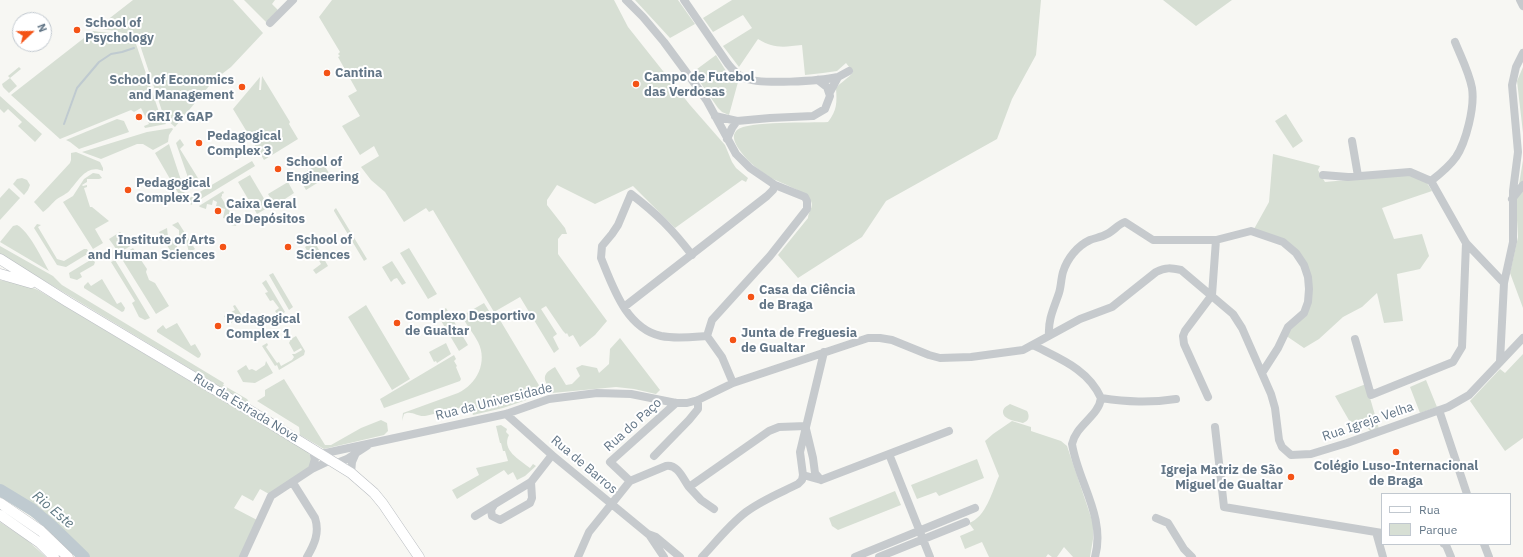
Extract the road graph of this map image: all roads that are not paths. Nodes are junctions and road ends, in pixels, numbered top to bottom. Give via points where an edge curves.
1 (293, 0) edge
2 (626, 0) edge
3 (684, 0) edge
4 (1520, 0) edge
5 (1523, 6) edge
6 (270, 23) dead end
7 (1455, 42) dead end
8 (1523, 53) edge
9 (849, 71) dead end
10 (838, 77) junction
11 (818, 80) junction
12 (830, 92) junction
13 (715, 116) junction
14 (737, 121) junction
15 (727, 139) junction
16 (1352, 141) dead end
17 (1323, 175) dead end
18 (1358, 176) junction
19 (1431, 181) junction
20 (774, 185) junction
21 (1523, 185) edge
22 (1512, 199) junction
23 (1216, 240) junction
24 (1466, 243) junction
25 (692, 255) junction
26 (0, 259) edge
27 (0, 274) edge
28 (1504, 283) junction
29 (47, 288) junction
30 (1212, 295) junction
31 (624, 307) junction
32 (1049, 335) junction
33 (707, 336) junction
34 (1523, 338) edge
35 (1355, 339) dead end
36 (1033, 345) junction
37 (824, 352) junction
38 (1500, 361) junction
39 (1262, 373) junction
40 (733, 383) junction
41 (1271, 394) joint
42 (1208, 397) dead end
43 (1101, 398) junction
44 (1176, 399) dead end
45 (698, 400) junction
46 (676, 403) junction
47 (1439, 410) junction
48 (506, 414) junction
49 (806, 426) junction
50 (1215, 427) dead end
51 (949, 431) dead end
52 (378, 442) junction
53 (349, 447) junction
54 (312, 448) junction
55 (356, 453) junction
56 (321, 454) junction
57 (889, 454) junction
58 (552, 455) junction
59 (654, 456) dead end
60 (334, 462) junction
61 (312, 469) junction
62 (352, 473) junction
63 (803, 475) junction
64 (821, 480) junction
65 (630, 481) junction
66 (530, 482) junction
67 (293, 483) junction
68 (689, 487) junction
69 (1467, 493) edge
70 (0, 503) edge
71 (612, 504) junction
72 (494, 505) junction
73 (975, 508) dead end
74 (714, 509) dead end
75 (0, 515) edge
76 (476, 516) dead end
77 (1156, 518) dead end
78 (966, 522) dead end
79 (920, 530) junction
80 (1379, 533) edge
81 (648, 534) junction
82 (923, 540) junction
83 (1382, 545) edge
84 (1446, 545) edge
85 (1484, 545) edge
86 (54, 557) edge
87 (68, 557) edge
88 (243, 557) edge
89 (307, 557) edge
90 (418, 557) edge
91 (578, 557) edge
92 (664, 557) edge
93 (680, 557) edge
94 (702, 557) edge
95 (855, 557) edge
96 (879, 557) edge
97 (930, 557) edge
98 (1095, 557) edge
99 (1192, 557) edge
100 (1384, 557) edge
101 (1452, 557) edge
102 (1489, 557) edge

1 - 6 street
2 - 13 street via 664,42
3 - 11 street via 728,64 742,78 756,81
4 - 5 street
7 - 19 street via 1472,90 1469,124 1456,157
8 - 22 street via 1516,67 1512,85 1518,152
9 - 10 street
10 - 11 street
10 - 12 street
11 - 12 street
12 - 14 street via 827,105 813,116
13 - 14 street
13 - 15 street
14 - 15 street
15 - 20 street via 742,161
16 - 18 street
17 - 18 street
18 - 19 street via 1410,172
19 - 24 street
20 - 25 street via 767,196
20 - 33 street via 805,197 807,210 770,256 712,320
21 - 22 street
22 - 28 street via 1513,242
23 - 30 street
23 - 32 street via 1153,240 1125,222 1108,234 1089,240 1078,248 1067,262 1060,292 1052,311
23 - 39 street via 1251,231 1283,242 1296,253 1304,265 1309,289 1304,313 1288,327
24 - 28 street
24 - 35 street via 1462,347 1453,362 1371,395
25 - 31 street
25 - 31 street via 676,233 631,194 618,225 601,249 601,258
26 - 29 main road, Rua da Estrada Nova
27 - 29 main road, Rua da Estrada Nova
28 - 38 street
29 - 54 main road, Rua da Estrada Nova
30 - 32 street, Rua da Universidade via 1181,270 1165,268 1156,272 1112,307 1080,319
30 - 39 street, Rua da Universidade via 1233,314 1242,328
30 - 42 street via 1183,336 1184,344
31 - 33 street via 631,318 649,332 679,338
32 - 36 street, Rua da Universidade
33 - 40 street via 722,357
34 - 38 street, Rua Igreja Velha
36 - 37 street, Rua da Universidade via 1023,350 940,358 892,340 868,338
36 - 43 street via 1075,367 1088,378
37 - 40 street, Rua da Universidade
37 - 49 street
38 - 47 street, Rua Igreja Velha via 1468,395
39 - 41 street, Rua da Universidade
40 - 45 street, Rua da Universidade
41 - 47 street, Rua Igreja Velha via 1279,440 1282,447 1291,455 1311,454
43 - 44 street via 1150,402
43 - 98 street via 1100,404 1077,431 1072,444 1097,525
45 - 46 street, Rua da Universidade
45 - 59 street via 698,409
46 - 48 street, Rua da Universidade via 631,394 596,393 549,399
46 - 65 street, Rua do Paço via 610,462
47 - 69 street
48 - 52 street, Rua da Universidade
48 - 58 street, Rua de Barros
49 - 63 street via 800,452
49 - 64 street via 815,473
49 - 68 street via 769,431
50 - 80 street via 1224,507
51 - 57 street
52 - 53 street, Rua da Universidade
52 - 55 street, Rua da Universidade
53 - 56 street, Rua da Universidade
53 - 60 street
54 - 56 main road, Rua da Estrada Nova
54 - 61 street via 315,459
55 - 60 street, Rua da Universidade
55 - 62 street via 352,462
56 - 60 main road, Rua da Estrada Nova
57 - 64 street
57 - 79 street
58 - 66 street
58 - 71 street, Rua de Barros
60 - 61 street, Rua da Universidade
60 - 62 main road, Rua da Estrada Nova
61 - 67 street, Rua da Universidade
62 - 90 main road, Rua da Estrada Nova via 383,504
63 - 64 street
63 - 94 street via 798,484 745,513
65 - 68 street via 671,465
65 - 71 street
66 - 72 street
66 - 72 street via 530,502 500,520 492,516 491,510
67 - 88 street, Rua da Universidade via 271,496
67 - 89 street via 318,525 314,546
68 - 74 street
70 - 87 main road via 41,531
71 - 81 street, Rua de Barros
71 - 91 street via 588,532
72 - 76 street
73 - 79 street
75 - 86 main road via 30,534
77 - 99 street via 1168,523
78 - 82 street
79 - 82 street
79 - 95 street
81 - 92 street
81 - 93 street via 656,537
82 - 96 street
82 - 97 street
83 - 100 street
84 - 101 street
85 - 102 street

